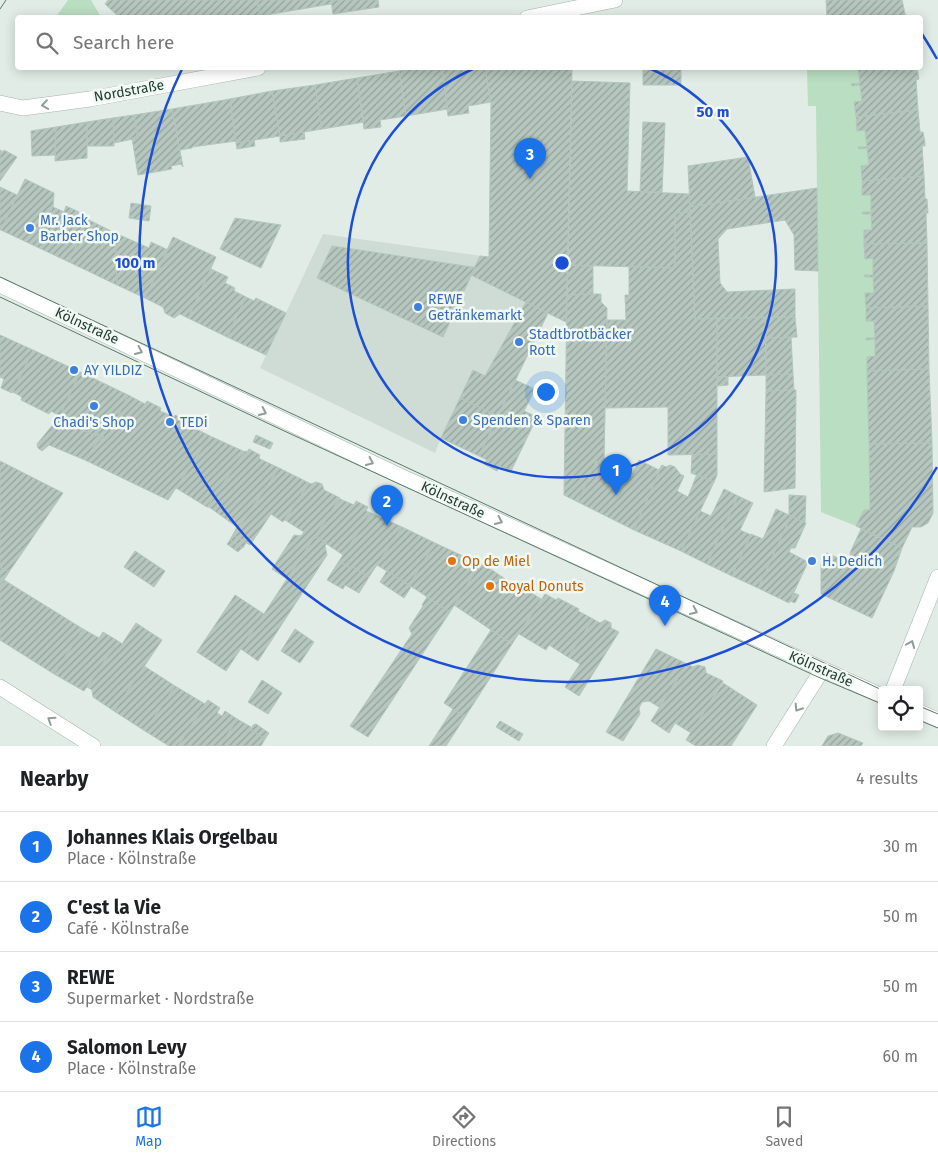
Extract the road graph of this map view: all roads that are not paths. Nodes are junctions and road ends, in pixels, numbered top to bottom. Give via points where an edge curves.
1 (615, 0) edge
2 (542, 15) edge
3 (247, 70) edge
4 (0, 103) edge
5 (0, 285) edge
6 (938, 577) edge
7 (822, 670) junction
8 (895, 686) edge
9 (0, 687) edge
10 (878, 694) edge
11 (923, 714) edge
12 (938, 720) edge
13 (92, 746) edge
14 (774, 746) edge

1 - 2 street
3 -> 4 street, Nordstraße via 23,108
5 -> 7 street, Kölnstraße via 362,458
8 -> 6 street
7 - 10 street, Kölnstraße
7 -> 14 street
13 -> 9 street
11 - 12 street

